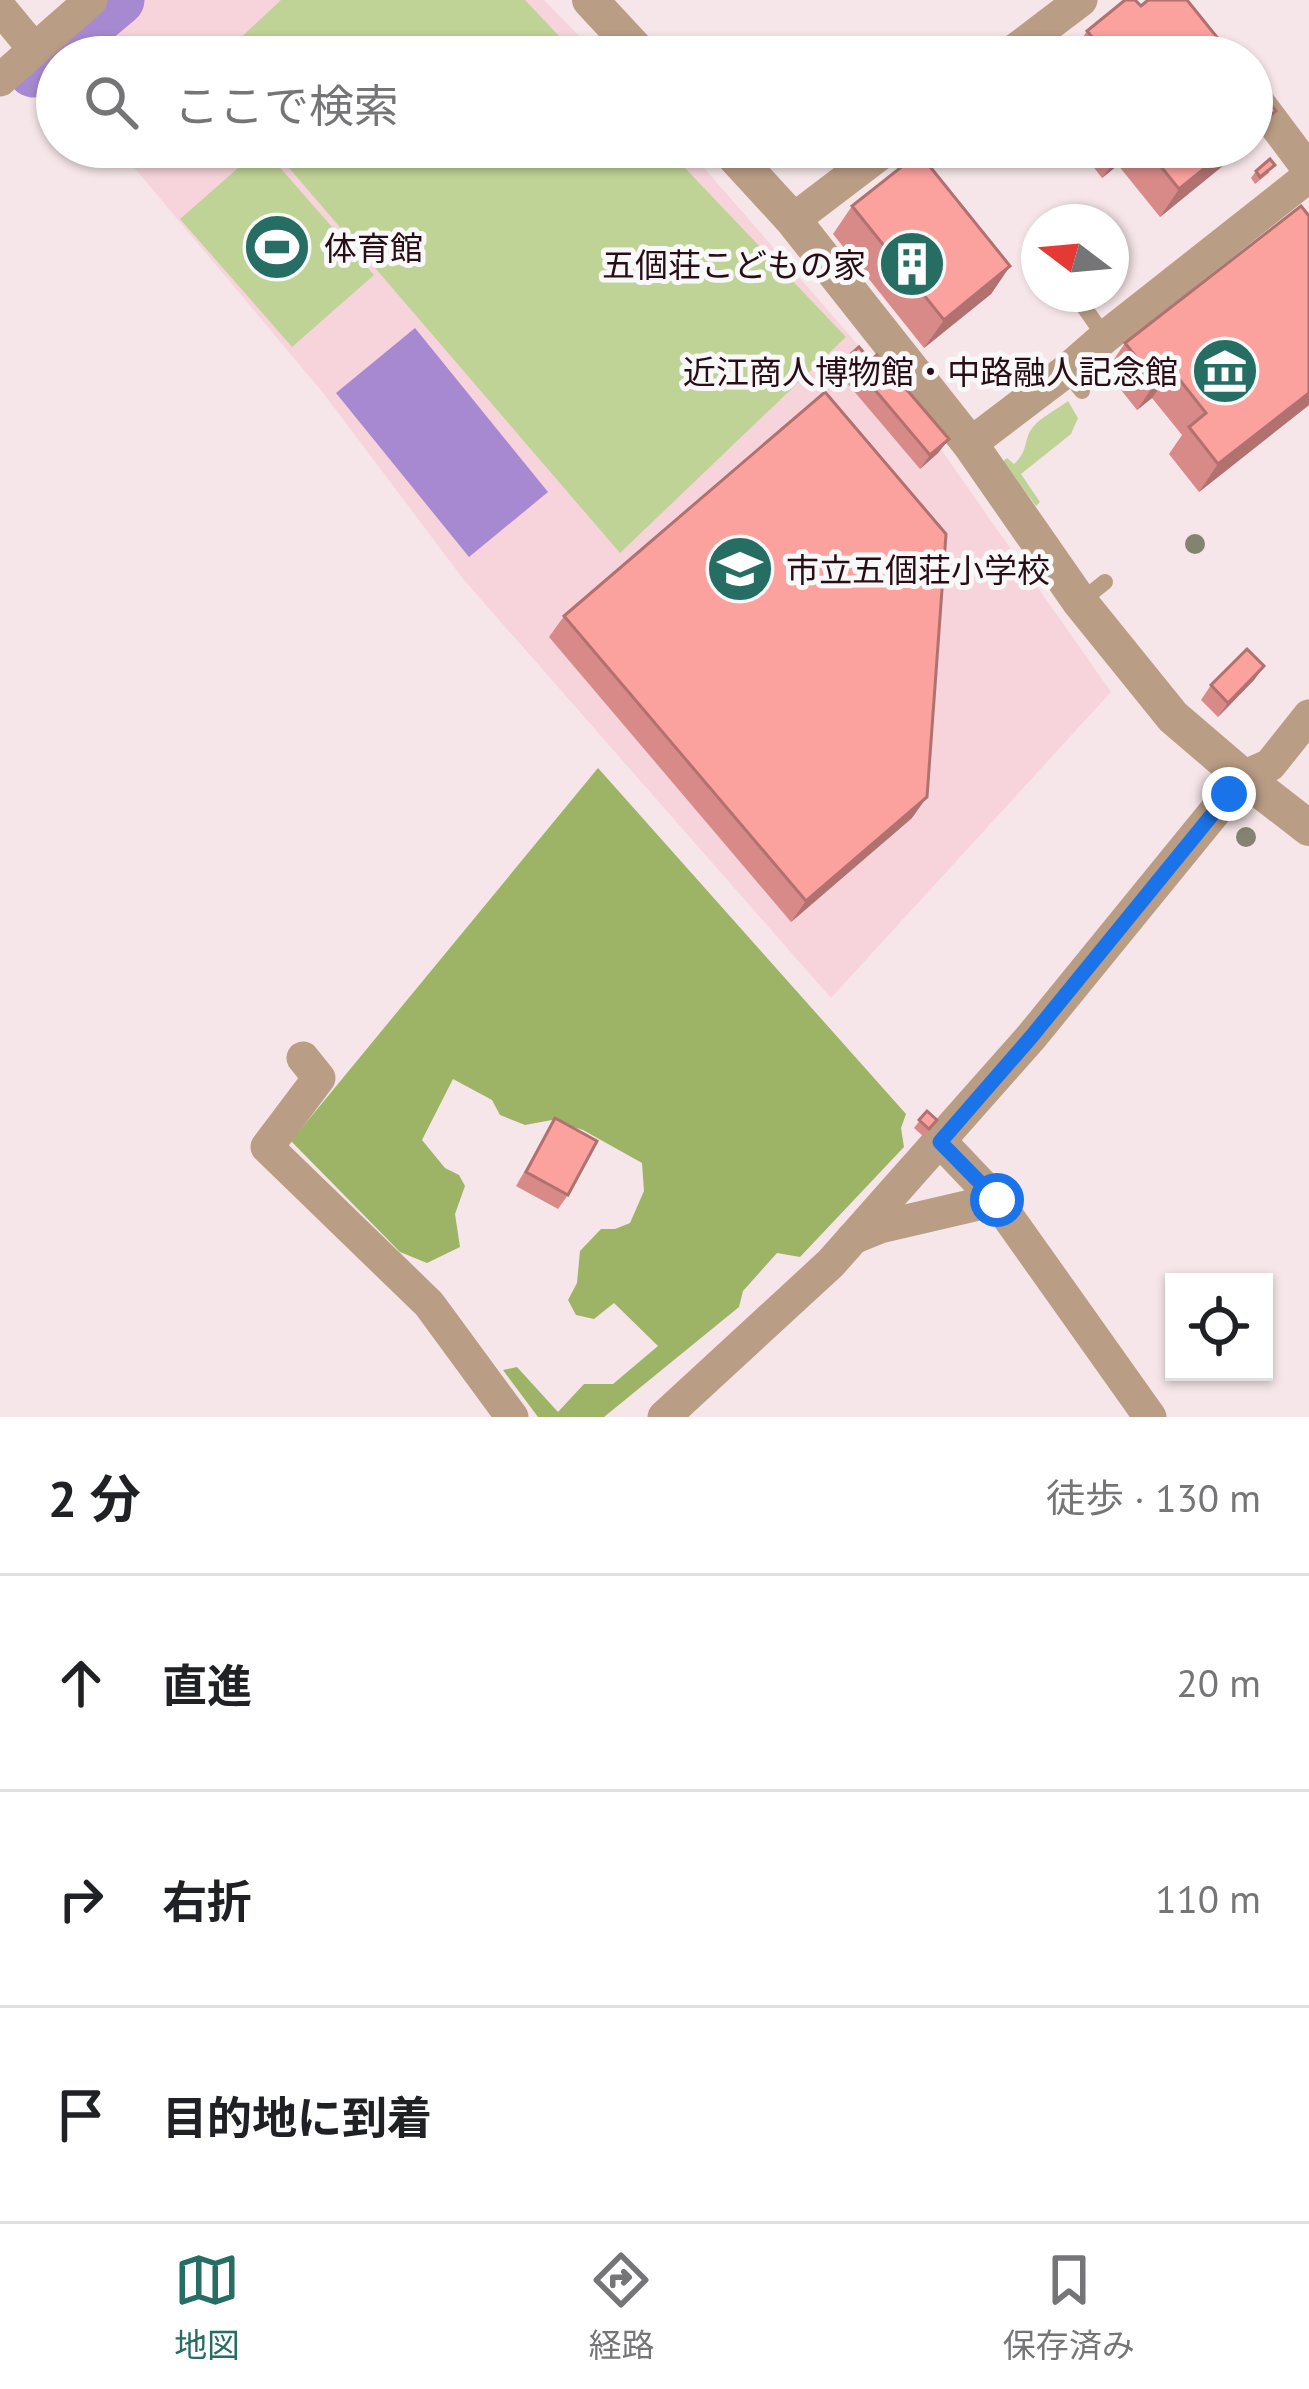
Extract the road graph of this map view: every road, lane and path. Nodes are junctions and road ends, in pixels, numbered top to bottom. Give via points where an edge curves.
1 (91, 0) edge
2 (590, 0) edge
3 (1081, 0) edge
4 (0, 8) edge
5 (49, 36) edge
6 (623, 36) edge
7 (1034, 36) edge
8 (34, 49) joint
9 (0, 80) edge
10 (1273, 123) edge
11 (745, 168) edge
12 (861, 168) edge
13 (1309, 173) edge
14 (793, 220) junction
15 (1087, 312) edge
16 (1105, 337) junction
17 (970, 444) junction
18 (1309, 716) edge
19 (1243, 777) junction
20 (1309, 828) edge
21 (303, 1058) dead end
22 (940, 1142) junction
23 (997, 1200) junction
24 (852, 1238) junction
25 (512, 1417) edge
26 (664, 1417) edge
27 (1150, 1417) edge

1 - 5 street
2 - 6 street
3 - 7 street
4 - 8 street
8 - 9 street
10 - 13 street
11 - 14 street
12 - 14 street
13 - 16 street
14 - 17 street
15 - 16 lane
16 - 17 street via 1074,381
17 - 19 street via 1093,592 1173,717
18 - 19 street via 1270,765
19 - 20 street
19 - 22 street
21 - 25 street via 319,1078 267,1147 429,1304
22 - 23 street
22 - 24 street
23 - 24 street
23 - 27 street
24 - 26 street

